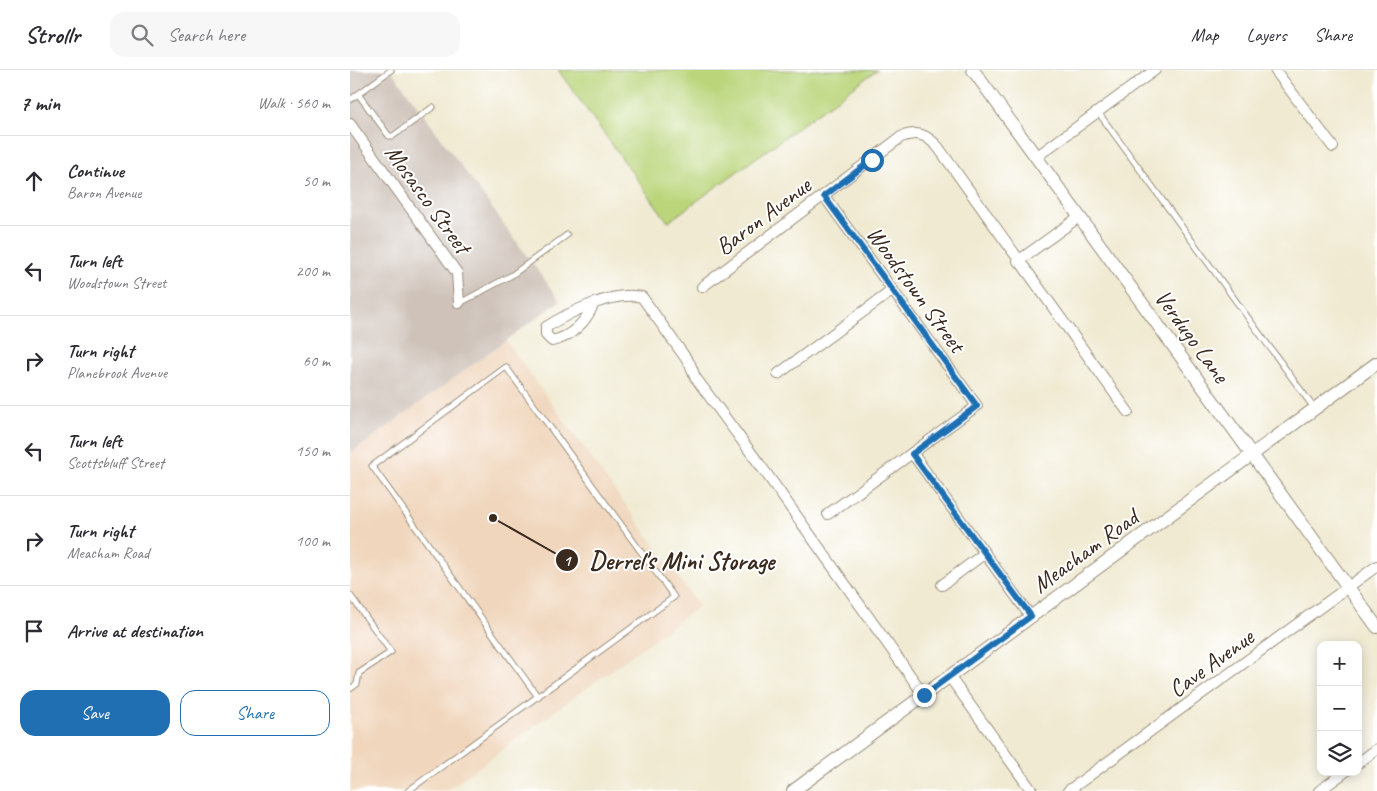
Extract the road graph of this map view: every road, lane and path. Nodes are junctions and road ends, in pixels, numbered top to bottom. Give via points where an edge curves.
1 (391, 70) edge
2 (973, 70) edge
3 (1155, 70) edge
4 (1275, 70) edge
5 (1142, 73) edge
6 (358, 94) junction
7 (350, 100) edge
8 (433, 107) dead end
9 (1098, 112) junction
10 (350, 124) edge
11 (1333, 147) dead end
12 (1036, 157) junction
13 (824, 196) junction
14 (1079, 217) junction
15 (567, 235) dead end
16 (1018, 261) junction
17 (702, 286) dead end
18 (893, 290) junction
19 (459, 303) joint
20 (593, 305) dead end
21 (1377, 363) edge
22 (778, 374) dead end
23 (1314, 409) junction
24 (1128, 412) dead end
25 (912, 454) junction
26 (1252, 455) junction
27 (828, 514) dead end
28 (985, 553) junction
29 (1377, 566) edge
30 (942, 585) dead end
31 (1348, 588) junction
32 (350, 595) edge
33 (1031, 616) junction
34 (1377, 627) edge
35 (949, 676) junction
36 (350, 689) edge
37 (924, 695) junction
38 (538, 696) junction
39 (1377, 749) edge
40 (1362, 760) edge
41 (1340, 776) edge
42 (408, 791) edge
43 (793, 791) edge
44 (1032, 791) edge
45 (1068, 791) edge
46 (1319, 791) edge

1 - 6 lane
2 - 12 street, Verdugo Lane
3 - 5 street
4 - 11 street
5 - 9 street
6 - 7 lane
6 - 8 lane via 389,136 394,136
9 - 12 street
9 - 23 lane
10 - 19 street, Mosasco Street via 457,273
12 - 14 street, Verdugo Lane
13 - 16 street, Baron Avenue via 900,137 917,132 938,147
13 - 17 street, Baron Avenue
13 - 18 street, Woodstown Street
14 - 16 street
14 - 26 street, Verdugo Lane
15 - 19 lane via 512,275
16 - 24 street
18 - 22 street
18 - 25 street, Woodstown Street via 977,406
20 - 37 street via 632,294 642,297 690,364 695,377
21 - 23 street, Meacham Road
23 - 26 street, Meacham Road
25 - 27 street
25 - 28 street
26 - 31 street, Verdugo Lane
26 - 33 street, Meacham Road
28 - 30 street
28 - 33 street
29 - 31 street, Cave Avenue
31 - 34 street, Verdugo Lane
31 - 45 street, Cave Avenue
32 - 36 lane via 390,652 359,674 357,684
33 - 35 street, Meacham Road
35 - 37 street, Meacham Road
35 - 44 street
37 - 43 street, Meacham Road
38 - 38 lane via 674,598 506,367 372,466
38 - 42 lane
39 - 40 street
41 - 46 street

